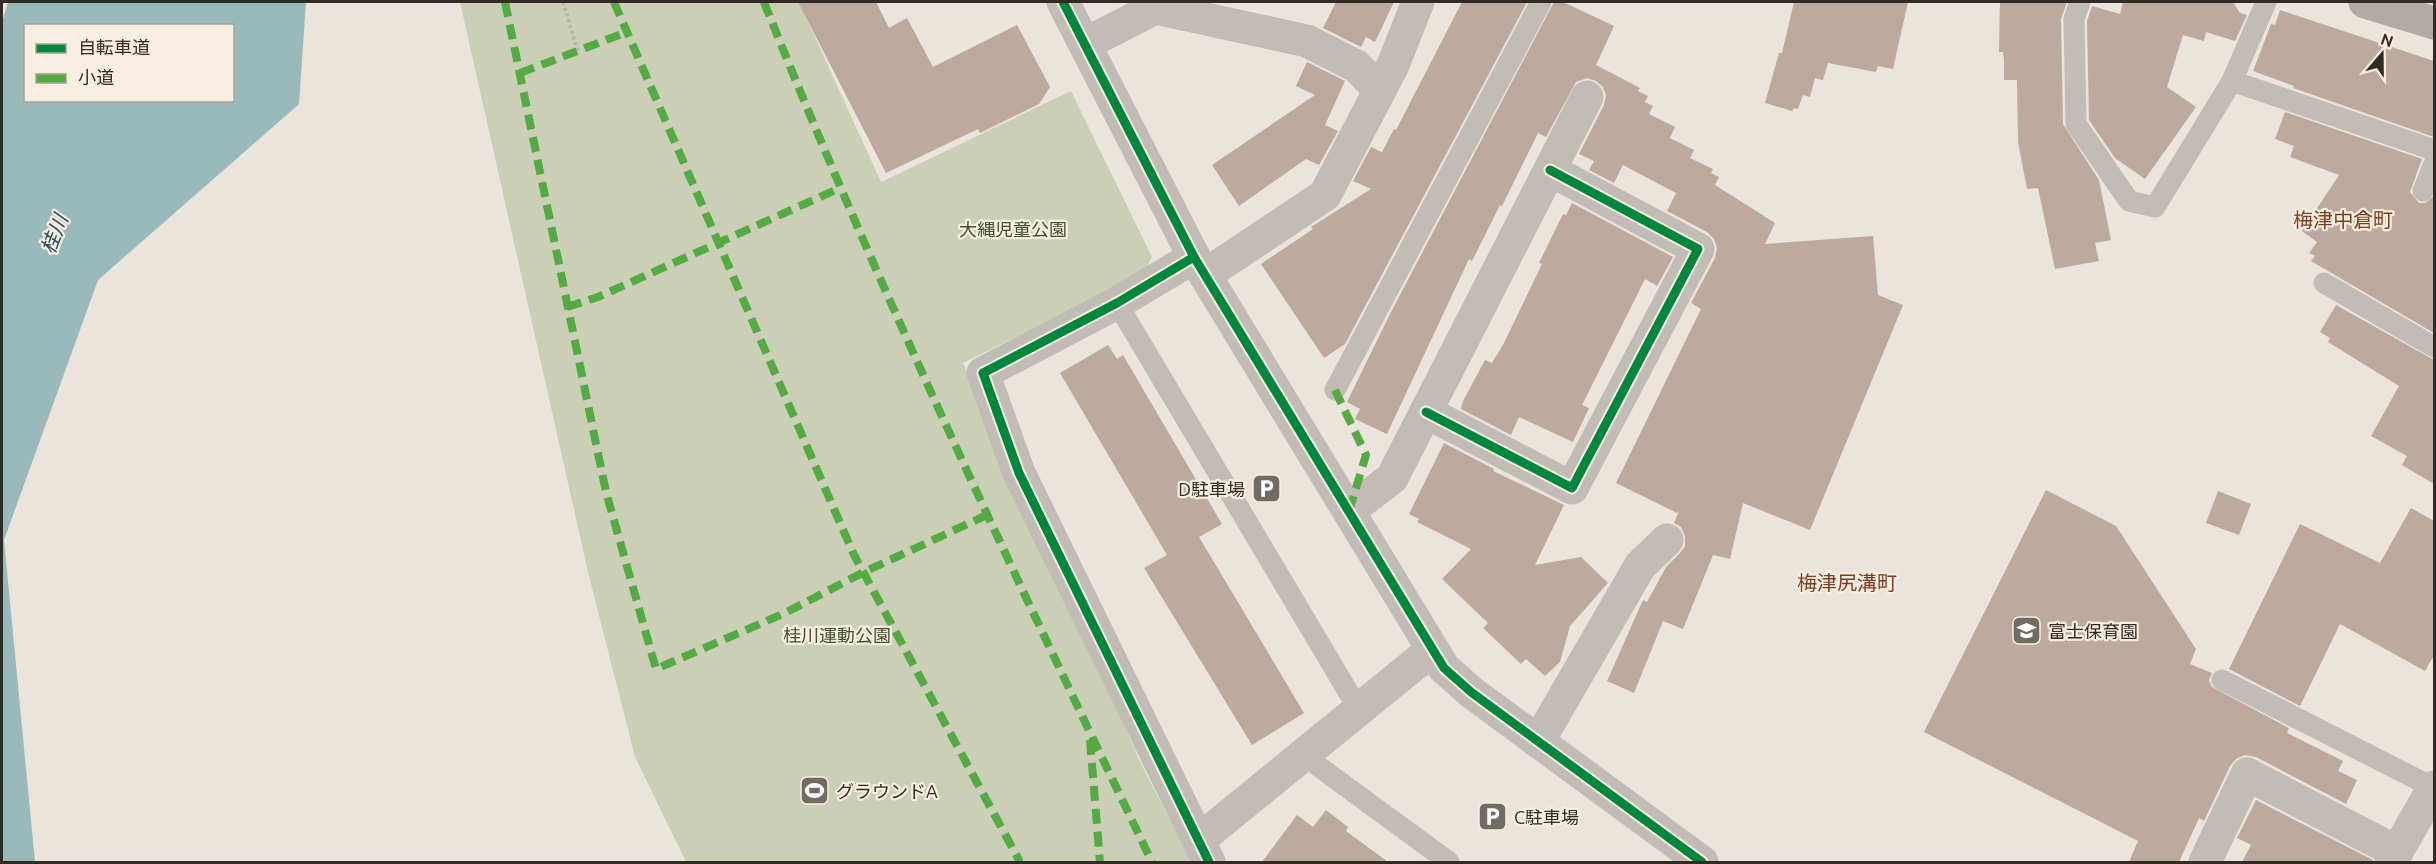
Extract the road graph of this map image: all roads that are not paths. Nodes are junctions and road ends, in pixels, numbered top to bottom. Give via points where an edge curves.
1 (1063, 2) edge
2 (1418, 2) edge
3 (1541, 2) edge
4 (2080, 2) edge
5 (2266, 2) edge
6 (2365, 2) edge
7 (2434, 23) edge
8 (1085, 44) junction
9 (2232, 81) junction
10 (1380, 90) junction
11 (1587, 98) dead end
12 (2434, 150) edge
13 (2434, 164) edge
14 (1550, 170) junction
15 (2423, 191) dead end
16 (1199, 266) junction
17 (2324, 284) dead end
18 (1117, 303) junction
19 (2434, 347) edge
20 (1335, 390) dead end
21 (1426, 412) junction
22 (1349, 511) junction
23 (1667, 540) dead end
24 (1432, 650) junction
25 (2222, 680) dead end
26 (1359, 710) junction
27 (1538, 742) junction
28 (1304, 755) junction
29 (2430, 802) edge
30 (1204, 851) edge
31 (2394, 857) edge
32 (1449, 862) edge
33 (1702, 862) edge
34 (2205, 862) edge

1 - 8 street
2 - 10 street
3 - 20 lane
4 - 9 lane via 2074,19 2076,124 2129,201 2155,207
5 - 9 lane
6 - 7 main road
8 - 10 street via 1155,8 1307,41 1356,66
8 - 16 street
9 - 12 lane
10 - 16 street via 1325,195
11 - 14 street
13 - 15 lane
14 - 21 street
14 - 21 street via 1698,249 1572,488
16 - 18 street
16 - 22 street
17 - 19 lane
18 - 26 lane
18 - 30 street via 983,373 1019,473
21 - 22 street via 1392,478
22 - 24 street
23 - 27 street via 1640,566
24 - 26 street
24 - 27 street via 1444,668 1470,692
25 - 29 lane
26 - 28 street
27 - 33 street
28 - 30 street
28 - 32 lane
29 - 31 street
31 - 34 street via 2247,774

